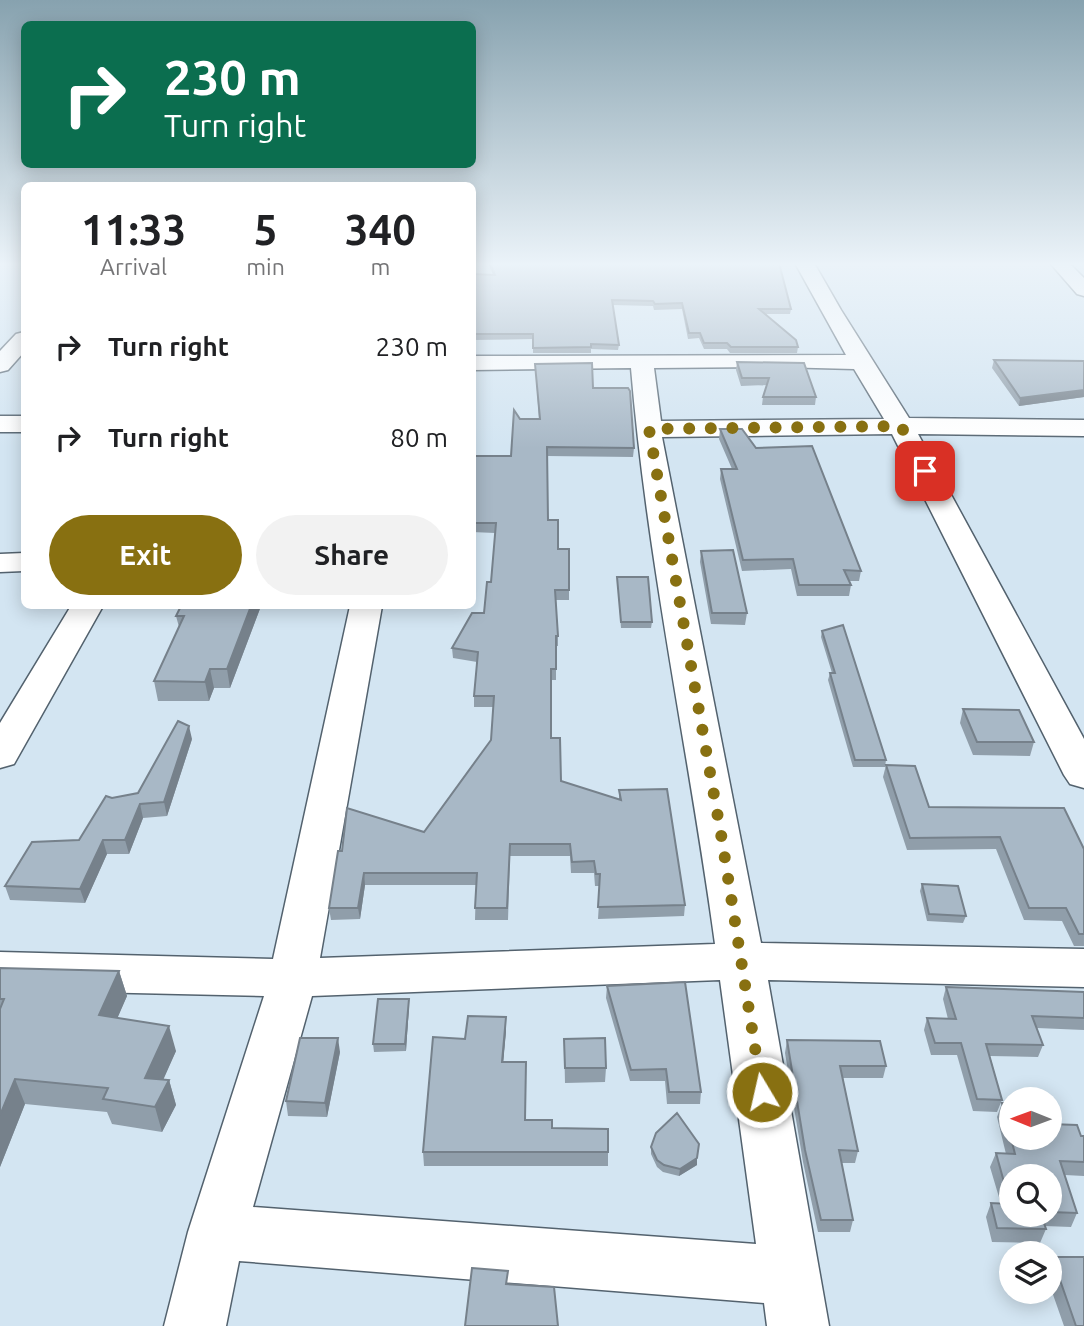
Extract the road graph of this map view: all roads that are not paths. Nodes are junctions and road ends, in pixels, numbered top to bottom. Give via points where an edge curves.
1 (840, 325) edge
2 (21, 343) edge
3 (864, 362) junction
4 (476, 363) edge
5 (642, 363) junction
6 (0, 365) edge
7 (0, 424) edge
8 (21, 424) edge
9 (901, 426) junction
10 (1084, 428) edge
11 (649, 429) junction
12 (21, 562) edge
13 (0, 563) edge
14 (85, 609) edge
15 (365, 609) edge
16 (0, 755) edge
17 (1084, 775) edge
18 (741, 961) junction
19 (1084, 968) edge
20 (0, 971) edge
21 (293, 978) junction
22 (217, 1231) junction
23 (795, 1301) edge
24 (195, 1326) edge

1 - 3 street
2 - 6 street
3 - 5 street
3 - 9 street
4 - 5 street
5 - 11 street
7 - 8 street
9 - 10 street
9 - 11 street
9 - 17 street
11 - 18 street
12 - 13 street
14 - 16 street
15 - 21 street
18 - 19 street
18 - 21 street
18 - 23 street
20 - 21 street
21 - 22 street
22 - 23 street
22 - 24 street

